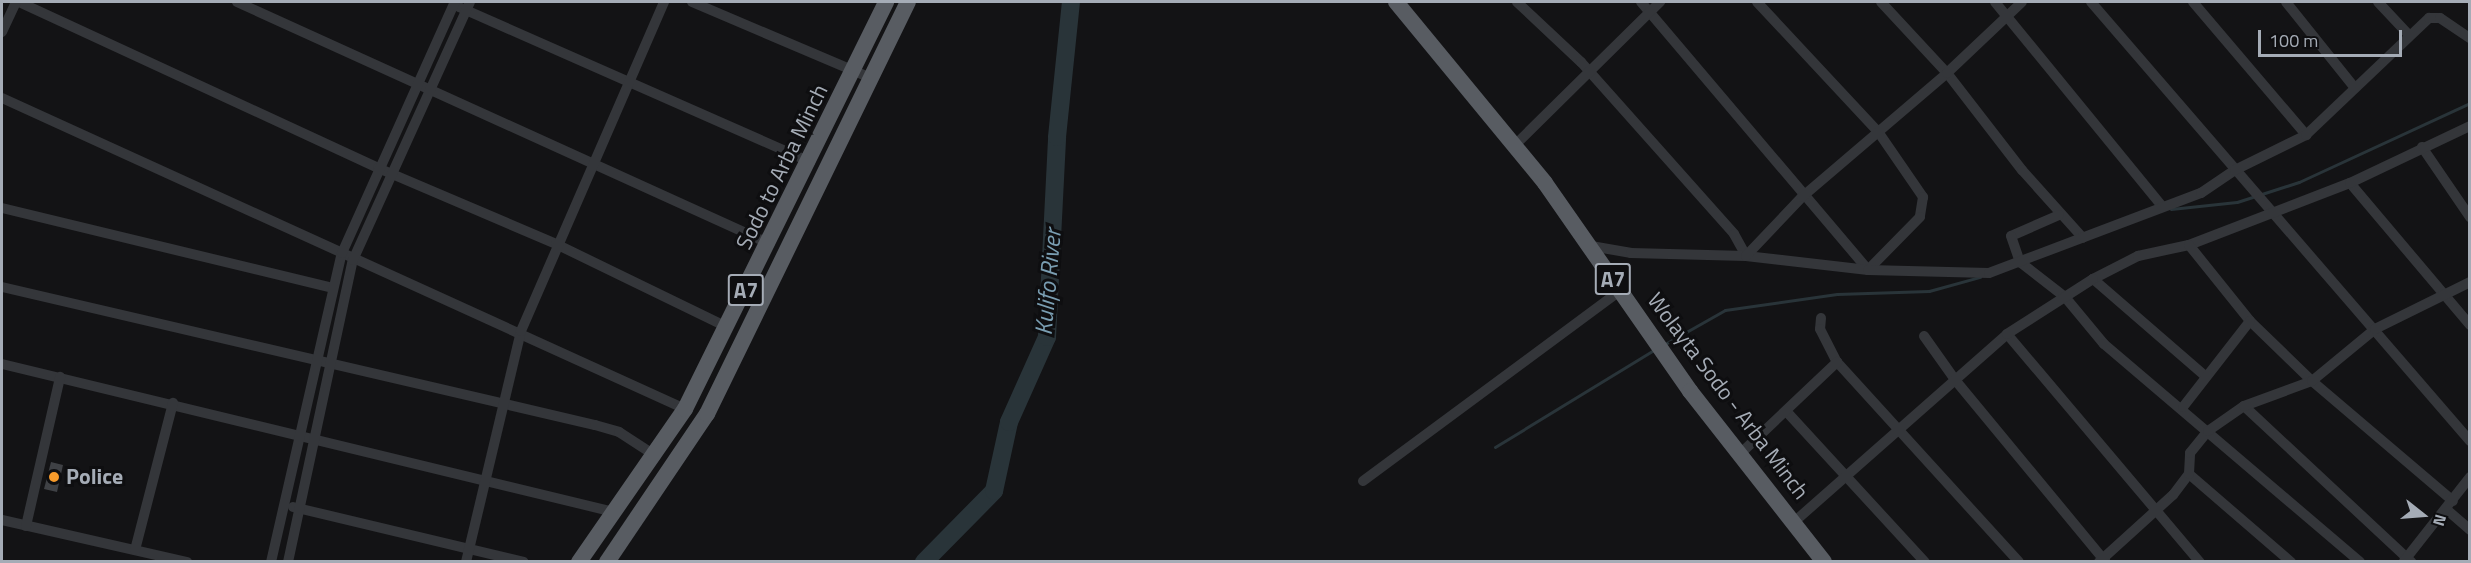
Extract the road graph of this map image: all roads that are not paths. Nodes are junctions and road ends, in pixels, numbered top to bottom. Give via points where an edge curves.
1 (17, 2) edge
2 (237, 2) edge
3 (452, 2) edge
4 (664, 2) edge
5 (692, 2) edge
6 (886, 2) edge
7 (908, 2) edge
8 (1396, 2) edge
9 (1517, 2) edge
10 (1641, 2) edge
11 (1660, 2) edge
12 (1757, 2) edge
13 (1881, 2) edge
14 (1995, 2) edge
15 (2022, 2) edge
16 (2091, 2) edge
17 (2193, 2) edge
18 (2286, 2) edge
19 (2378, 2) edge
20 (468, 6) edge
21 (1649, 11) junction
22 (5, 15) edge
23 (2007, 15) junction
24 (2, 32) edge
25 (2409, 35) junction
26 (2469, 38) edge
27 (855, 69) junction
28 (1588, 72) junction
29 (1947, 73) junction
30 (872, 78) junction
31 (626, 80) junction
32 (416, 84) junction
33 (2355, 88) junction
34 (430, 91) junction
35 (2, 98) edge
36 (2469, 126) edge
37 (1879, 133) junction
38 (2306, 135) junction
39 (1515, 145) junction
40 (2422, 147) junction
41 (810, 162) junction
42 (591, 163) junction
43 (378, 168) junction
44 (2235, 170) junction
45 (391, 174) junction
46 (2350, 183) junction
47 (1802, 197) junction
48 (2162, 206) junction
49 (2, 208) edge
50 (2271, 209) junction
51 (2059, 215) junction
52 (2469, 217) edge
53 (2083, 238) junction
54 (556, 244) junction
55 (770, 244) junction
56 (2189, 245) junction
57 (1591, 246) junction
58 (342, 253) junction
59 (1746, 256) junction
60 (353, 260) junction
61 (2020, 262) junction
62 (1868, 270) junction
63 (2093, 279) junction
64 (2469, 282) edge
65 (2, 287) edge
66 (332, 288) junction
67 (1621, 290) junction
68 (2445, 295) junction
69 (2065, 297) junction
70 (1821, 318) dead end
71 (2250, 321) junction
72 (2469, 325) edge
73 (727, 327) junction
74 (2375, 329) junction
75 (521, 331) junction
76 (2007, 334) junction
77 (1924, 336) dead end
78 (316, 362) junction
79 (1837, 362) junction
80 (2, 364) edge
81 (330, 365) junction
82 (2204, 375) junction
83 (60, 377) junction
84 (1956, 381) junction
85 (2312, 381) junction
86 (502, 401) junction
87 (173, 403) junction
88 (2244, 406) junction
89 (2183, 407) junction
90 (685, 409) junction
91 (1786, 411) junction
92 (2208, 431) junction
93 (301, 433) junction
94 (1898, 434) junction
95 (315, 436) junction
96 (2469, 441) edge
97 (1740, 454) junction
98 (653, 460) junction
99 (2189, 474) junction
100 (1848, 475) junction
101 (485, 477) junction
102 (2469, 477) edge
103 (665, 478) junction
104 (1363, 481) dead end
105 (285, 505) junction
106 (2450, 505) junction
107 (299, 509) junction
108 (2156, 510) junction
109 (614, 512) junction
110 (2, 520) edge
111 (1794, 522) junction
112 (26, 526) junction
113 (2469, 530) edge
114 (1809, 542) junction
115 (135, 550) junction
116 (468, 556) edge
117 (2103, 560) edge
118 (2407, 560) edge
119 (187, 561) edge
120 (272, 561) edge
121 (288, 561) edge
122 (524, 561) edge
123 (579, 561) edge
124 (607, 561) edge
125 (1809, 561) edge
126 (1824, 561) edge
127 (1924, 561) edge
128 (2019, 561) edge
129 (2200, 561) edge
130 (2291, 561) edge
131 (2360, 561) edge

1 - 22 street
1 - 43 street
2 - 32 street
3 - 20 street
3 - 32 street
4 - 31 street
5 - 27 street
6 - 27 highway, Sodo to Arba Minch / A7
7 - 30 highway, A7
8 - 39 highway, Wolayta Sodo - Arba Minch / A7
9 - 28 street
10 - 21 street
11 - 21 street
12 - 37 street
13 - 29 street
14 - 23 street
15 - 23 street
16 - 44 street
17 - 38 street
18 - 33 street
19 - 25 street
20 - 31 street
20 - 34 street
21 - 28 street
21 - 47 street
22 - 24 street
23 - 29 street
23 - 48 street
25 - 26 street via 2429,18 2439,18
25 - 33 street
27 - 30 street
27 - 41 highway, Sodo to Arba Minch / A7
28 - 39 street
28 - 59 street via 1734,234
29 - 37 street
29 - 51 street
30 - 103 highway, A7 via 707,414
31 - 41 street
31 - 42 street
32 - 34 street
32 - 43 street
33 - 38 street
34 - 42 street
34 - 45 street
35 - 58 street
36 - 40 street
37 - 47 street
37 - 62 street via 1923,198 1920,217
38 - 44 street
39 - 57 highway, Wolayta Sodo - Arba Minch / A7
40 - 46 street
40 - 52 street
41 - 55 highway, Sodo to Arba Minch / A7
42 - 54 street
42 - 55 street
43 - 45 street
43 - 58 street
44 - 48 street via 2201,193
44 - 50 street
45 - 54 street
45 - 60 street
46 - 50 street
46 - 68 street
47 - 59 street
47 - 62 street
48 - 53 street
49 - 66 street
50 - 56 street
50 - 74 street
51 - 53 street
51 - 61 street via 2011,236
53 - 61 street
54 - 73 street
54 - 75 street
55 - 73 highway, Sodo to Arba Minch / A7
56 - 63 street via 2138,256
56 - 71 street
57 - 59 street via 1631,253
57 - 67 highway, Wolayta Sodo - Arba Minch / A7
58 - 60 street
58 - 66 street
59 - 62 street
60 - 75 street
60 - 81 street
61 - 62 street via 1989,273
61 - 69 street
63 - 69 street
63 - 82 street
64 - 68 street
65 - 78 street
66 - 78 street
67 - 97 highway, Wolayta Sodo - Arba Minch / A7
67 - 104 street
68 - 72 street
68 - 74 street
69 - 76 street
69 - 89 street via 2104,344
70 - 79 street via 1820,329
71 - 82 street
71 - 85 street
73 - 90 highway, Sodo to Arba Minch / A7
74 - 85 street
74 - 96 street
75 - 86 street
75 - 90 street
76 - 84 street
76 - 108 street
77 - 84 street
78 - 81 street
78 - 93 street
79 - 91 street
79 - 94 street
80 - 83 street
81 - 86 street
81 - 95 street
82 - 89 street
83 - 87 street
83 - 112 street
84 - 94 street
84 - 117 street
85 - 88 street
85 - 106 street
86 - 98 street via 619,432
86 - 101 street
87 - 93 street
87 - 115 street
88 - 92 street
88 - 118 street
89 - 92 street
90 - 98 highway, Sodo to Arba Minch / A7
91 - 97 street
91 - 100 street
92 - 99 street via 2190,453
92 - 131 street
93 - 95 street
93 - 105 street
94 - 100 street
94 - 128 street
95 - 101 street
95 - 107 street
97 - 111 highway, Wolayta Sodo - Arba Minch / A7
98 - 103 highway
98 - 109 highway, Sodo to Arba Minch / A7
99 - 108 street
99 - 130 street
100 - 111 street
100 - 127 street
101 - 109 street
101 - 116 street
102 - 106 street
103 - 124 highway, A7
105 - 107 street
105 - 120 street
106 - 113 street
106 - 118 street
107 - 116 street
107 - 121 street
108 - 117 street
108 - 129 street
109 - 123 highway, Sodo to Arba Minch / A7
110 - 112 street
111 - 114 highway, Wolayta Sodo - Arba Minch / A7
112 - 115 street
114 - 125 highway
114 - 126 highway, Wolayta Sodo - Arba Minch / A7
115 - 119 street
116 - 122 street

